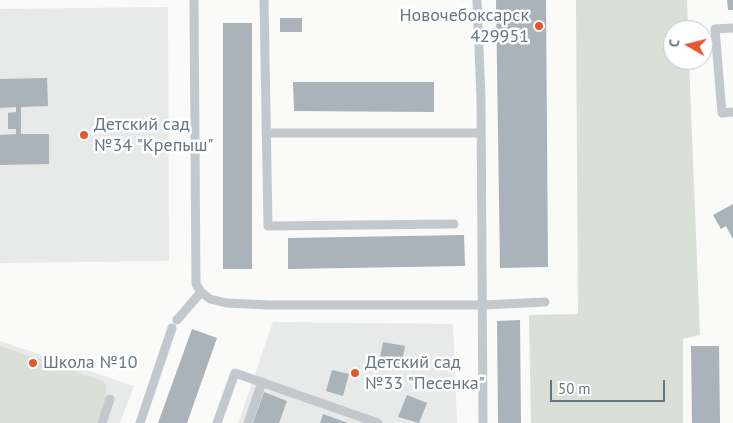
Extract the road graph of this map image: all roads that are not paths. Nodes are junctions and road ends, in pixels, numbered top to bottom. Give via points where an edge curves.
1 (194, 0) edge
2 (264, 0) edge
3 (477, 0) edge
4 (733, 28) edge
5 (733, 112) edge
6 (266, 133) junction
7 (481, 133) junction
8 (454, 224) dead end
9 (201, 292) junction
10 (545, 302) dead end
11 (484, 305) junction
12 (262, 382) junction
13 (110, 399) dead end
14 (102, 423) edge
15 (140, 423) edge
16 (217, 423) edge
17 (248, 423) edge
18 (378, 423) edge
19 (483, 423) edge

1 - 9 lane via 196,284
2 - 6 lane
3 - 7 lane
4 - 5 lane via 715,29 722,112
6 - 7 lane
6 - 8 lane via 268,226
7 - 11 lane
9 - 11 lane via 210,299 226,303 269,305
9 - 15 lane via 175,324
10 - 11 lane
11 - 19 lane
12 - 16 lane via 235,373
12 - 17 lane
12 - 18 lane
13 - 14 lane

